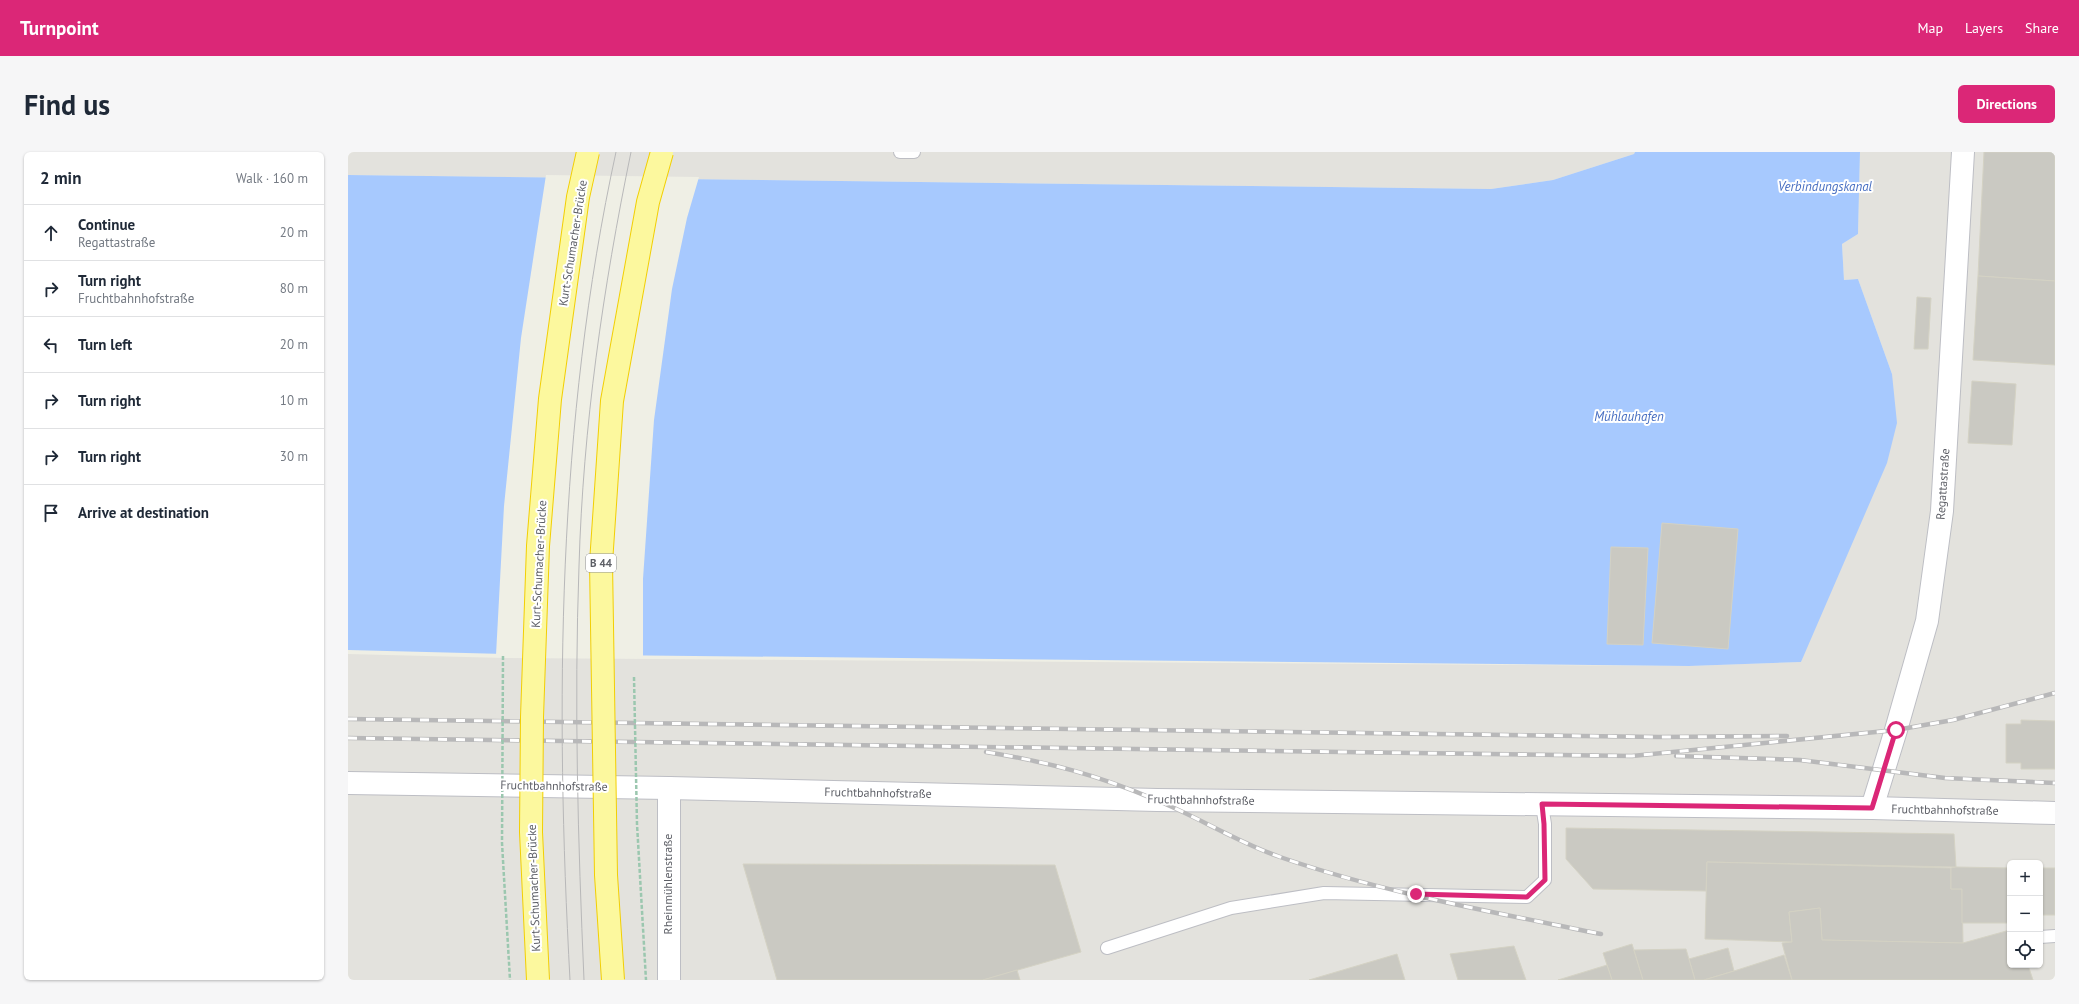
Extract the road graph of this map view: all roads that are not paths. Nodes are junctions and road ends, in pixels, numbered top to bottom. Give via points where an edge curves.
1 (588, 152) edge
2 (662, 152) edge
3 (900, 152) edge
4 (914, 152) edge
5 (1963, 152) edge
6 (348, 783) edge
7 (669, 788) junction
8 (1542, 804) junction
9 (1872, 808) junction
10 (2055, 812) edge
11 (2043, 936) edge
12 (2055, 936) edge
13 (1107, 948) dead end
14 (538, 980) edge
15 (613, 980) edge
16 (669, 980) edge

1 - 14 highway, Kurt-Schumacher-Brücke, bridge via 578,197 550,399 538,546 531,824
2 - 15 highway, B 44, bridge via 648,202 612,401 601,563 606,874
3 - 4 lane
5 - 9 street, Regattastraße via 1942,511 1927,621
6 - 7 street, Fruchtbahnhofstraße
7 - 8 street, Fruchtbahnhofstraße via 1158,800
7 - 16 street, Rheinmühlenstraße
8 - 9 street, Fruchtbahnhofstraße
8 - 13 lane via 1545,880 1527,897 1324,893 1231,908
9 - 10 street, Fruchtbahnhofstraße
11 - 12 lane

